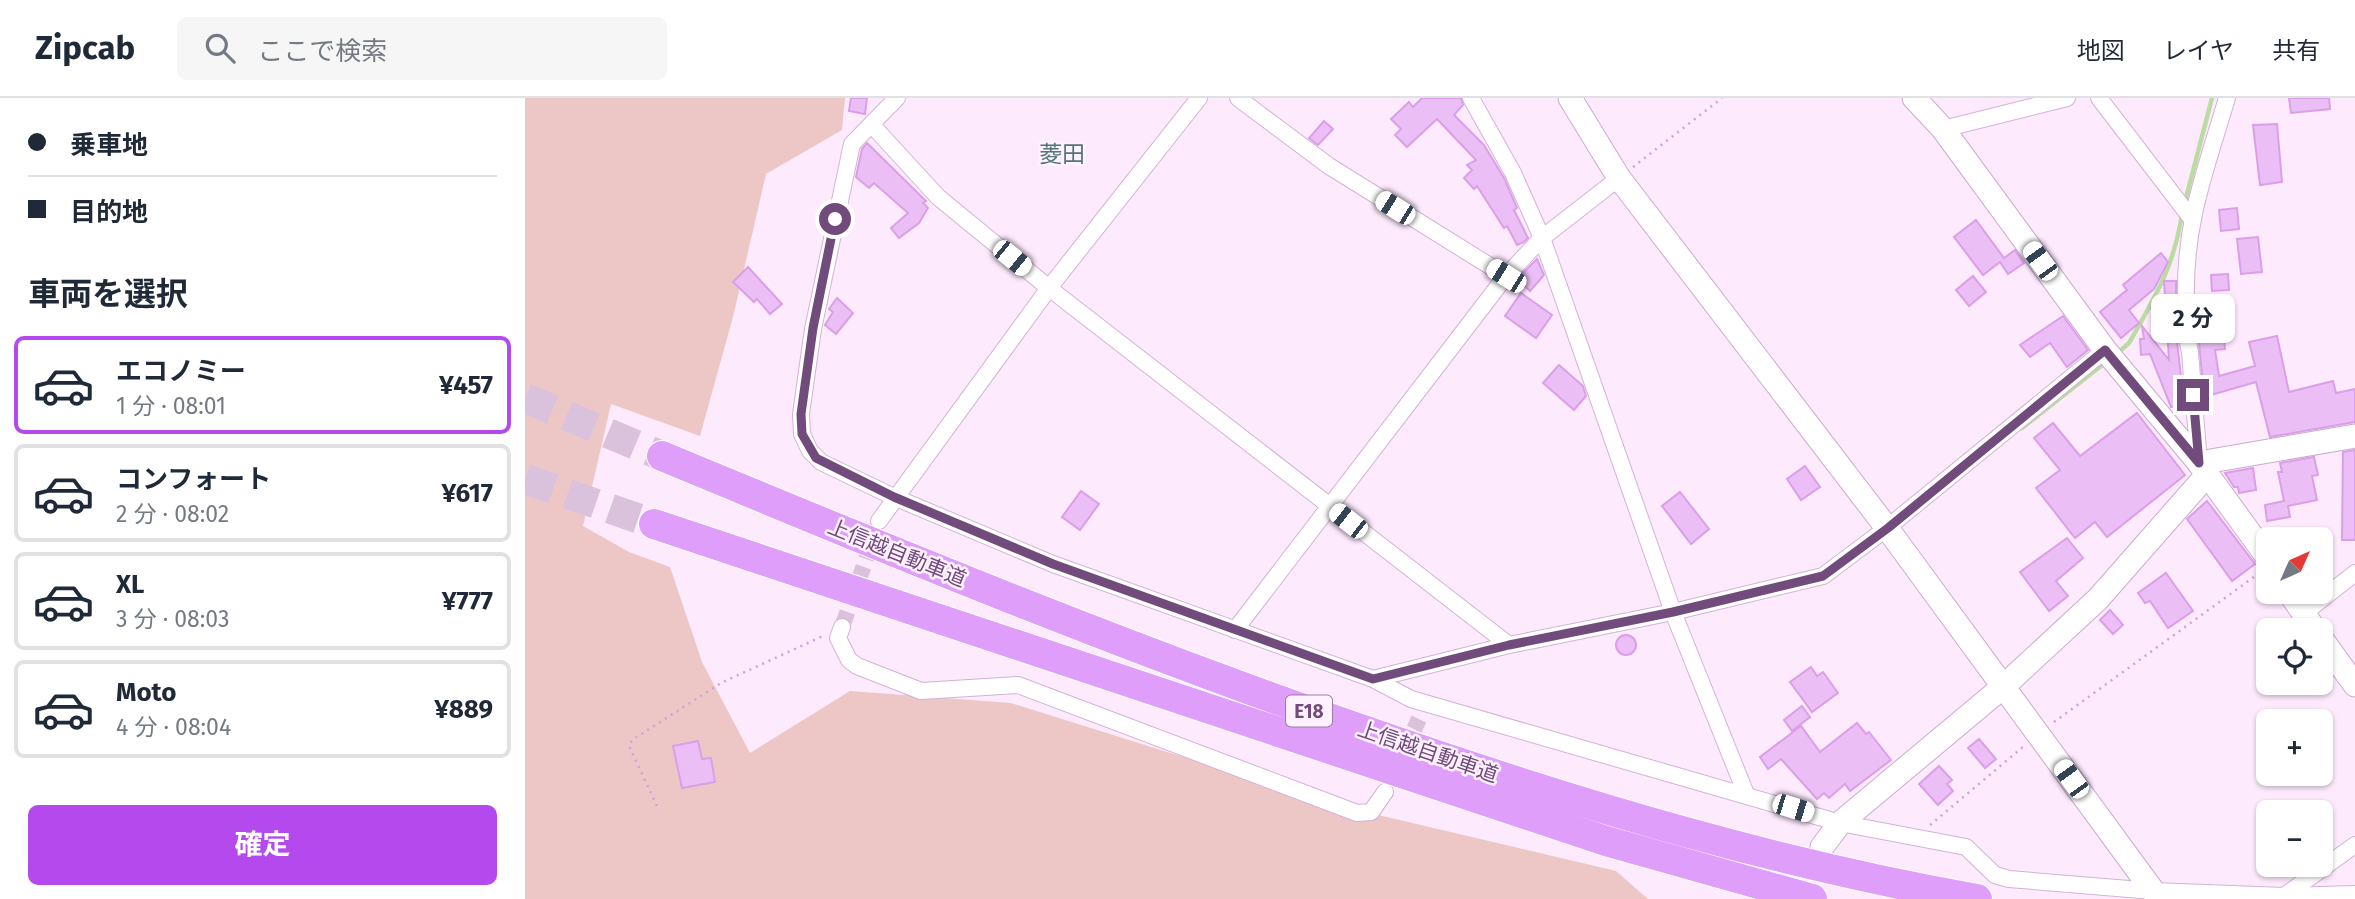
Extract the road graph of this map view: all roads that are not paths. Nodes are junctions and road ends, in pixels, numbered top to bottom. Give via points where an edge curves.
1 (897, 98) edge
2 (1199, 98) edge
3 (1238, 98) edge
4 (1471, 98) edge
5 (1570, 98) edge
6 (1914, 98) edge
7 (2067, 98) edge
8 (2099, 98) edge
9 (2227, 98) edge
10 (872, 125) junction
11 (1943, 129) junction
12 (1619, 178) junction
13 (2191, 218) junction
14 (1542, 238) junction
15 (1506, 276) junction
16 (1049, 288) junction
17 (2105, 350) junction
18 (2355, 436) edge
19 (662, 456) tunnel mouth
20 (2202, 470) junction
21 (894, 497) junction
22 (1328, 505) junction
23 (879, 521) tunnel mouth
24 (654, 524) tunnel mouth
25 (1888, 528) junction
26 (2256, 542) edge
27 (2355, 573) edge
28 (1673, 612) junction
29 (2313, 618) edge
30 (842, 627) tunnel mouth
31 (1235, 630) junction
32 (1509, 645) junction
33 (2333, 655) edge
34 (1373, 679) junction
35 (2004, 685) junction
36 (2355, 685) edge
37 (1385, 792) dead end
38 (1746, 794) junction
39 (1840, 823) junction
40 (2355, 845) edge
41 (1822, 847) dead end
42 (2153, 891) junction
43 (2355, 894) edge
44 (2284, 897) junction
45 (1812, 899) edge
46 (1977, 899) edge

1 - 10 street
2 - 16 street
3 - 15 street via 1329,166
4 - 14 street via 1513,173
5 - 12 street
6 - 11 street
7 - 11 street
8 - 13 street
9 - 13 street
10 - 16 street via 938,197
10 - 21 street via 852,144 813,328 802,434 816,458
11 - 17 street
12 - 14 street
12 - 25 street
13 - 20 street via 2185,264 2186,335
14 - 15 street
14 - 28 street
15 - 22 street
16 - 21 street
16 - 22 street
17 - 20 street
17 - 25 street
18 - 20 street
19 - 46 highway, 上信越自動車道 / E18 via 1130,646 1476,769 1735,848
20 - 26 street
20 - 35 street via 2098,599
21 - 23 street
21 - 31 street via 1053,564
22 - 31 street
22 - 32 street
24 - 45 highway, 上信越自動車道 / E18 via 1606,841
25 - 28 street via 1823,576
25 - 35 street
27 - 29 street
28 - 32 street
28 - 38 street
30 - 37 street via 838,638 849,660 921,691 1018,685 1357,813 1371,812
31 - 34 street
32 - 34 street
33 - 36 street
34 - 38 street via 1422,711
35 - 39 street
35 - 42 street
38 - 39 street
39 - 41 street
39 - 42 street via 1966,847 1995,875 2010,879
40 - 44 street
42 - 44 street
43 - 44 street

